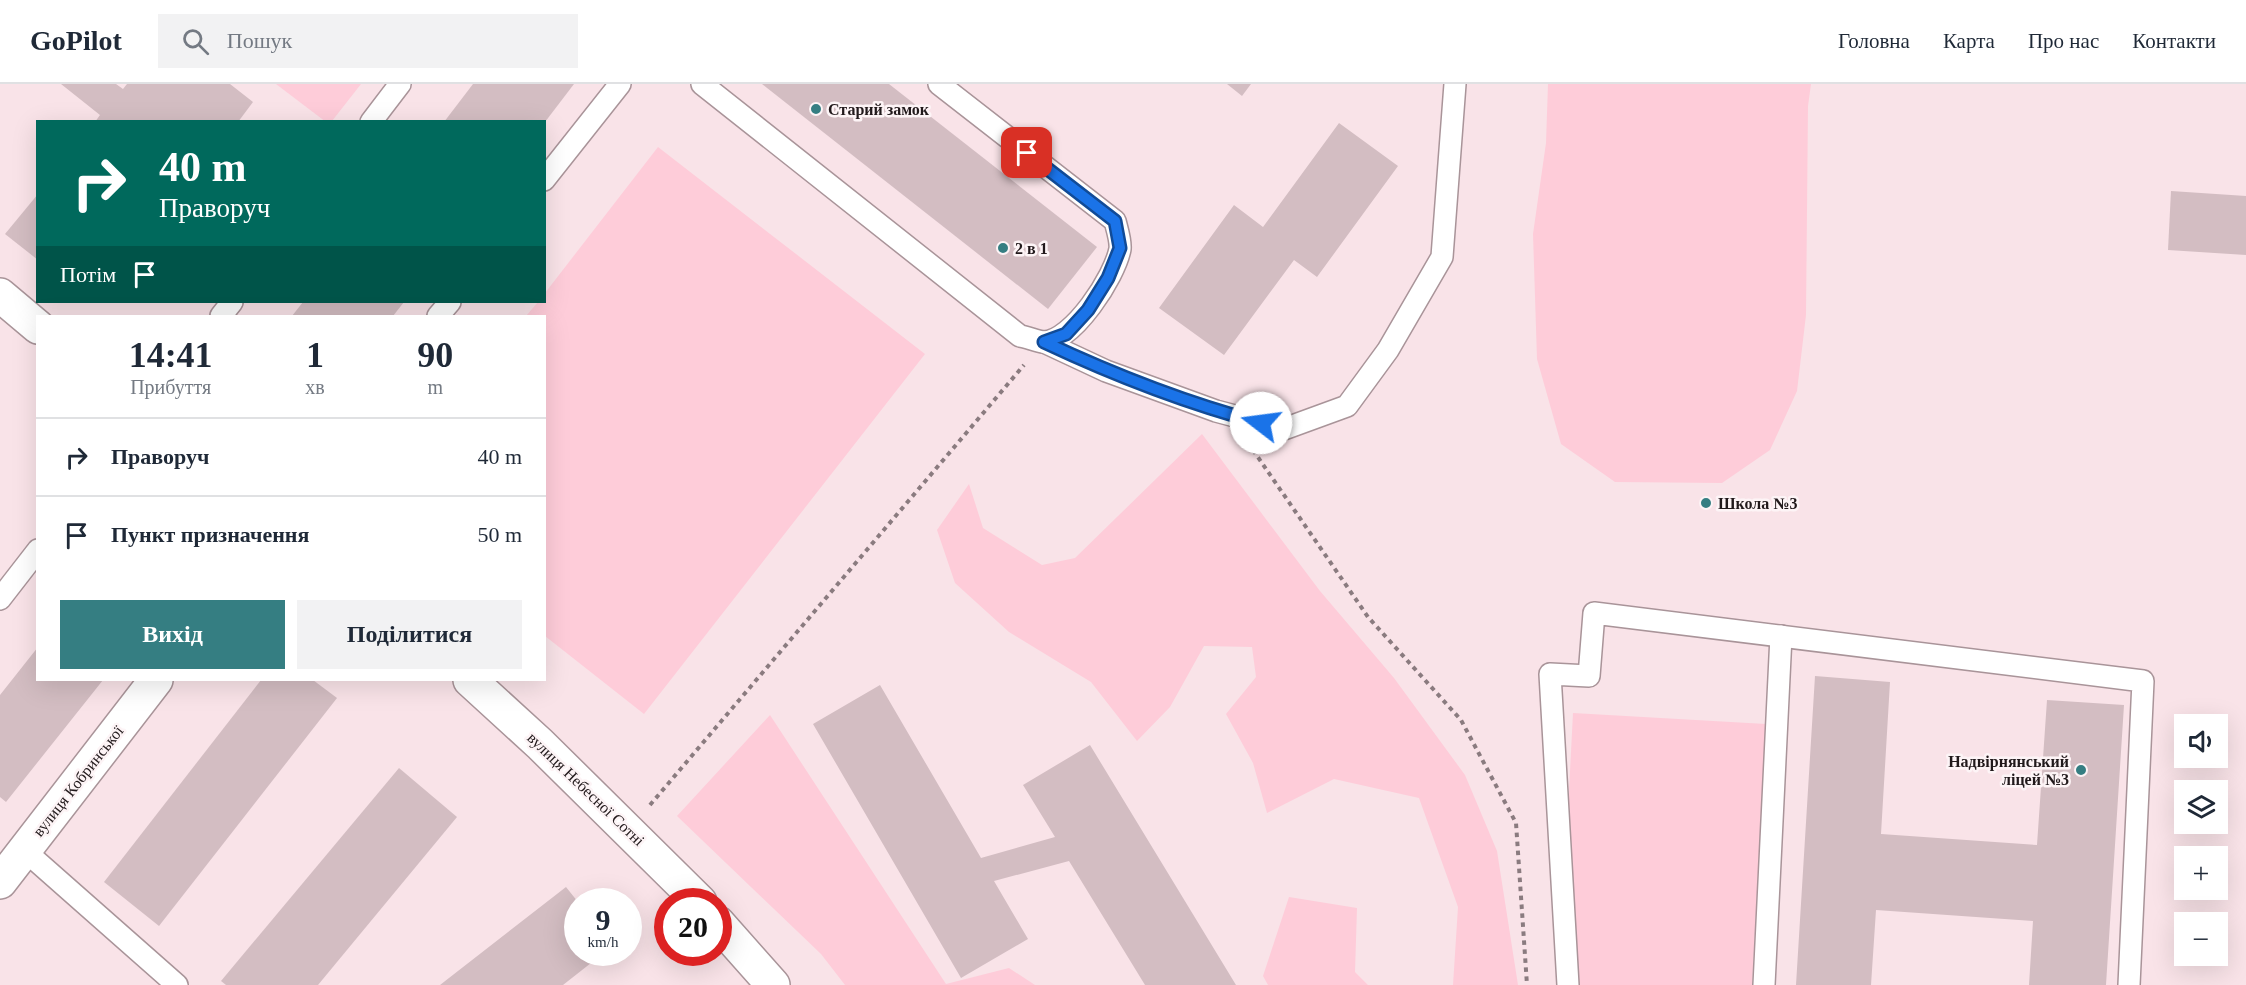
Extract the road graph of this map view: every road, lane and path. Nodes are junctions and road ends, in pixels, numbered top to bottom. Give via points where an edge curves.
1 (400, 84) edge
2 (620, 84) edge
3 (702, 84) edge
4 (939, 84) edge
5 (1455, 84) edge
6 (373, 120) edge
7 (546, 177) edge
8 (0, 295) edge
9 (231, 303) edge
10 (449, 303) edge
11 (222, 315) edge
12 (439, 315) edge
13 (36, 325) edge
14 (1044, 342) junction
15 (1244, 442) dead end
16 (36, 553) edge
17 (0, 599) edge
18 (1781, 636) junction
19 (155, 681) edge
20 (471, 681) edge
21 (628, 830) junction
22 (24, 850) junction
23 (0, 882) edge
24 (686, 888) edge
25 (732, 939) edge
26 (177, 985) edge
27 (773, 985) edge
28 (1527, 985) edge
29 (1568, 985) edge
30 (1764, 985) edge
31 (2129, 985) edge

1 - 6 lane
2 - 7 lane
3 - 14 lane via 1020,336
4 - 14 lane via 1115,221 1120,248 1108,278 1088,310 1066,334
5 - 14 lane via 1442,256 1388,350 1347,406 1284,429 1208,408 1106,371
8 - 13 street
9 - 11 lane
10 - 12 lane
14 - 21 path
15 - 28 path via 1253,449 1368,617 1461,720 1516,823
16 - 17 lane
18 - 29 lane via 1594,613 1589,676 1550,674
18 - 30 lane
18 - 31 lane via 2144,681
19 - 22 street, вулиця Кобринської
20 - 21 street, вулиця Небесної Сотні
21 - 24 street, вулиця Небесної Сотні
22 - 23 street, вулиця Кобринської
22 - 26 lane
25 - 27 street

